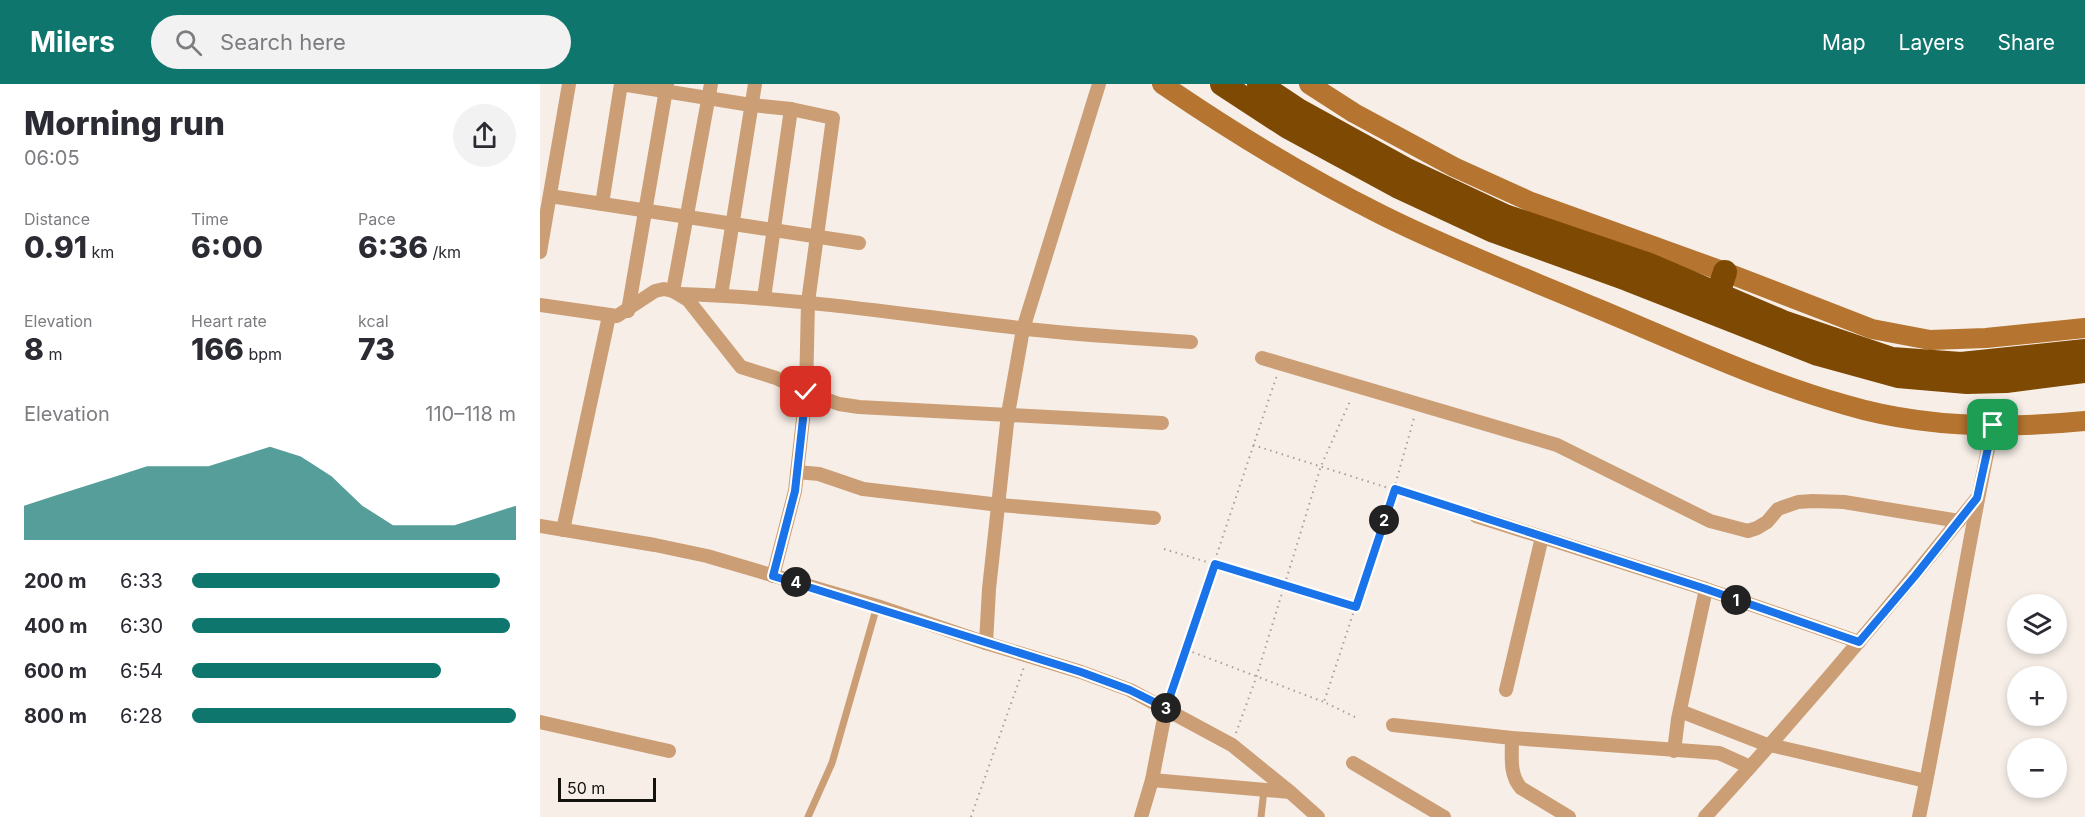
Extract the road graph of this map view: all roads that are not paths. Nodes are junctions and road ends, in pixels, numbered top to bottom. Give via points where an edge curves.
1 (569, 84) edge
2 (621, 84) edge
3 (755, 84) edge
4 (1099, 84) edge
5 (1162, 84) edge
6 (1222, 84) edge
7 (1259, 84) edge
8 (1309, 84) edge
9 (666, 88) edge
10 (710, 91) edge
11 (751, 105) junction
12 (791, 109) junction
13 (550, 196) junction
14 (602, 204) junction
15 (646, 211) junction
16 (686, 217) junction
17 (733, 224) junction
18 (773, 230) junction
19 (816, 237) junction
20 (859, 243) dead end
21 (540, 252) edge
22 (1721, 283) junction
23 (676, 292) junction
24 (721, 295) junction
25 (764, 298) junction
26 (808, 302) junction
27 (540, 305) edge
28 (628, 311) junction
29 (609, 316) junction
30 (1023, 328) junction
31 (2085, 328) edge
32 (1191, 342) dead end
33 (2085, 351) edge
34 (1262, 357) dead end
35 (2085, 370) edge
36 (806, 392) junction
37 (1008, 414) junction
38 (2085, 421) edge
39 (1162, 423) dead end
40 (1993, 425) junction
41 (797, 472) junction
42 (1977, 498) junction
43 (999, 505) junction
44 (1476, 516) road end
45 (1154, 518) dead end
46 (1959, 521) junction
47 (540, 526) edge
48 (563, 530) junction
49 (1542, 537) junction
50 (773, 576) junction
51 (1706, 589) junction
52 (877, 606) junction
53 (1859, 642) junction
54 (986, 643) junction
55 (1506, 690) dead end
56 (1166, 708) junction
57 (1680, 711) junction
58 (540, 722) edge
59 (1393, 725) dead end
60 (1512, 738) junction
61 (1770, 745) junction
62 (669, 751) dead end
63 (1674, 751) junction
64 (1353, 763) dead end
65 (1750, 767) junction
66 (1152, 780) junction
67 (1926, 781) junction
68 (1264, 790) junction
69 (1290, 792) junction
70 (808, 817) edge
71 (1141, 817) edge
72 (1261, 817) edge
73 (1318, 817) edge
74 (1444, 817) edge
75 (1569, 817) edge
76 (1705, 817) edge
77 (1918, 817) edge

1 - 13 street
2 - 9 street
2 - 14 street
3 - 11 street
4 - 30 street
5 - 40 street via 1243,137 1382,215 1768,379 1847,406 1902,417
6 - 35 highway via 1288,127 1377,176 1494,231 1818,354 1898,376 1967,382
7 - 22 highway via 1405,169 1505,216 1647,264
8 - 22 street via 1454,167
9 - 10 street
9 - 15 street
10 - 11 street
10 - 16 street
11 - 12 street
11 - 17 street
12 - 18 street
12 - 19 street via 833,118
13 - 14 street
13 - 21 street
14 - 15 street
15 - 16 street
15 - 28 street
16 - 17 street
16 - 23 street
17 - 18 street
17 - 24 street
18 - 19 street
18 - 25 street
19 - 20 street
19 - 26 street
22 - 31 street via 1872,329 1930,340
22 - 33 highway via 1783,322 1892,359 1961,364
23 - 24 street
23 - 28 street via 655,291
23 - 36 street via 688,300 741,367
24 - 25 street
25 - 26 street
26 - 30 street
26 - 36 street
27 - 29 street
28 - 29 street
29 - 48 street
30 - 32 street
30 - 37 street
34 - 46 street via 1557,445 1710,521 1733,528 1757,528 1778,509 1813,501 1844,502
36 - 37 street via 859,407
36 - 41 street
37 - 39 street
37 - 43 street
38 - 40 street
40 - 42 street
41 - 43 street via 819,474 863,489
41 - 50 street
42 - 46 street
42 - 67 street
43 - 45 street
43 - 54 street
44 - 49 street
46 - 53 street
47 - 48 street
48 - 50 street via 707,556
49 - 51 street
49 - 55 street
50 - 52 street
51 - 53 street
51 - 57 street
52 - 54 street
52 - 70 lane via 832,763
53 - 61 street
54 - 56 street via 1121,686
56 - 66 street
56 - 69 street via 1232,745
57 - 61 street
57 - 63 street
58 - 62 street
59 - 60 street
60 - 63 street
60 - 75 street via 1515,782
61 - 65 street
61 - 67 street
63 - 65 street via 1723,754
64 - 74 street
65 - 76 street
66 - 68 street
66 - 71 street
67 - 77 street
68 - 69 street
68 - 72 lane
69 - 73 street

